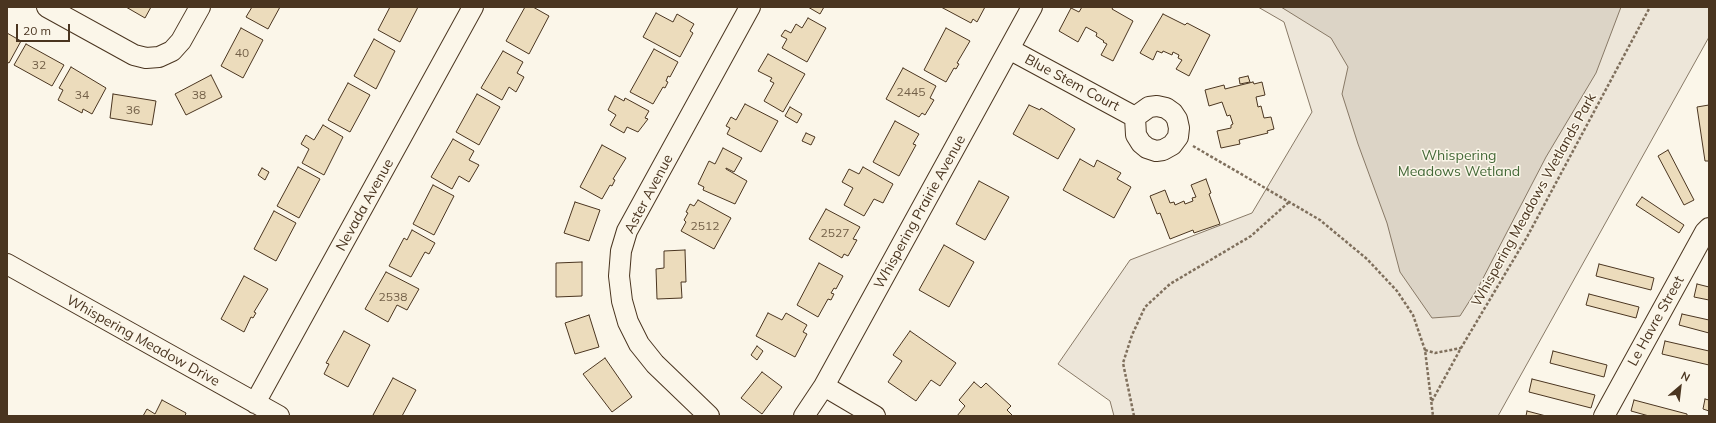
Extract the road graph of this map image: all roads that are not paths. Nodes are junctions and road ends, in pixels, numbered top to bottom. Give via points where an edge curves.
1 (47, 7) edge
2 (200, 7) edge
3 (473, 7) edge
4 (750, 7) edge
5 (1032, 7) edge
6 (1009, 50) junction
7 (1135, 118) dead end
8 (1709, 228) edge
9 (7, 264) edge
10 (824, 386) junction
11 (256, 403) junction
12 (279, 416) edge
13 (709, 416) edge
14 (804, 416) edge
15 (875, 416) edge
16 (1604, 416) edge

1 - 2 street via 134,55 146,58 159,57 172,51 181,41
3 - 11 street, Nevada Avenue
4 - 13 street, Aster Avenue via 627,231 621,252 619,276 622,301 628,322 639,344 655,364
5 - 6 street, Whispering Prairie Avenue
6 - 7 street, Blue Stem Court
6 - 10 street, Whispering Prairie Avenue
8 - 16 street, Le Havre Street
9 - 11 street, Whispering Meadow Drive
10 - 14 street, Whispering Prairie Avenue
10 - 15 street
11 - 12 street, Whispering Meadow Drive

